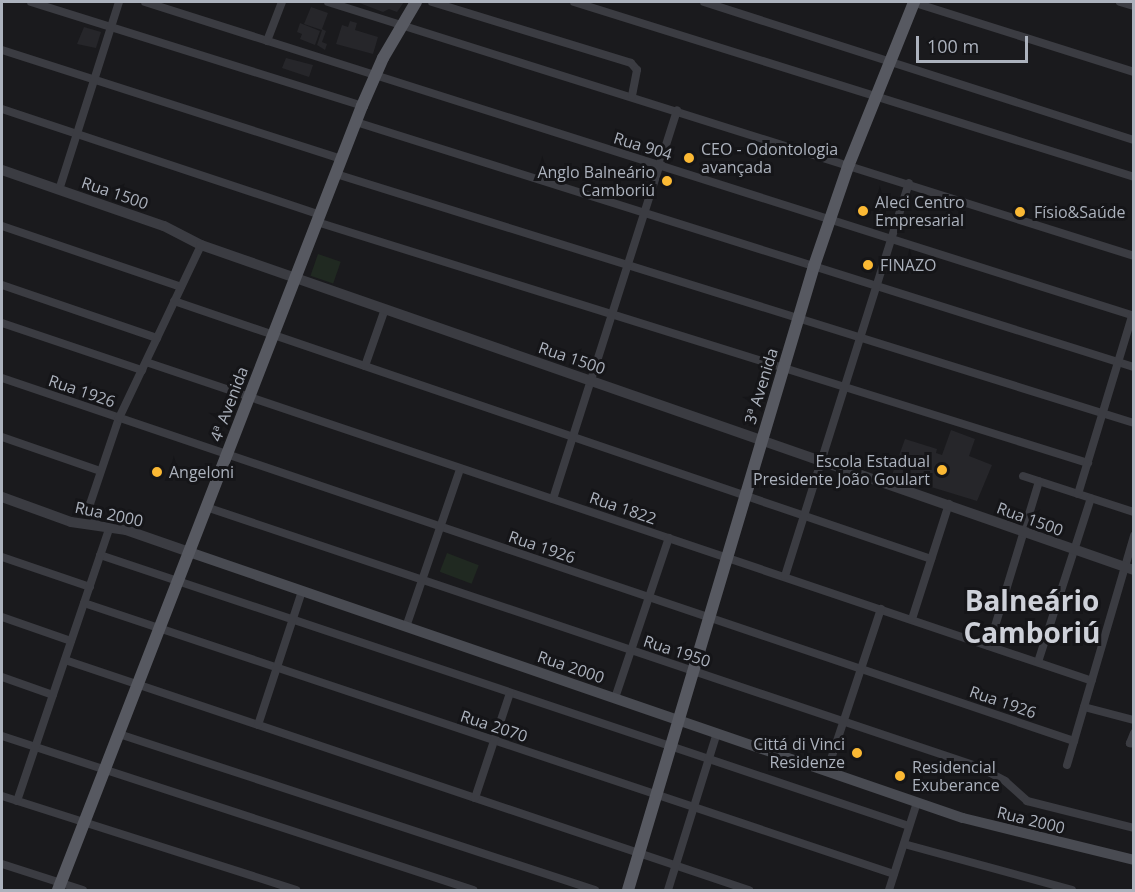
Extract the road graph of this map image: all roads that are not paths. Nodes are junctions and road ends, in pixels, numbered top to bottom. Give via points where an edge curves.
1 (31, 2) edge
2 (118, 2) edge
3 (145, 2) edge
4 (282, 2) edge
5 (328, 2) edge
6 (416, 2) edge
7 (432, 2) edge
8 (574, 2) edge
9 (704, 2) edge
10 (913, 2) edge
11 (1120, 2) edge
12 (1134, 6) edge
13 (402, 25) junction
14 (111, 27) junction
15 (267, 40) junction
16 (2, 50) edge
17 (889, 61) junction
18 (1134, 72) edge
19 (375, 75) junction
20 (94, 80) junction
21 (632, 96) junction
22 (875, 96) junction
23 (362, 106) junction
24 (2, 109) edge
25 (677, 110) junction
26 (356, 122) junction
27 (77, 134) junction
28 (1134, 140) edge
29 (342, 159) junction
30 (849, 164) junction
31 (659, 165) junction
32 (2, 170) edge
33 (336, 174) junction
34 (1134, 177) edge
35 (909, 183) junction
36 (60, 190) junction
37 (644, 213) junction
38 (319, 218) junction
39 (830, 219) junction
40 (2, 226) edge
41 (891, 239) junction
42 (201, 245) junction
43 (1134, 256) edge
44 (627, 265) junction
45 (814, 266) junction
46 (295, 278) junction
47 (2, 285) edge
48 (876, 286) junction
49 (181, 287) junction
50 (174, 301) junction
51 (385, 309) junction
52 (612, 314) junction
53 (1133, 316) edge
54 (799, 319) junction
55 (2, 323) edge
56 (274, 334) junction
57 (157, 338) junction
58 (860, 338) junction
59 (1118, 362) junction
60 (144, 366) junction
61 (365, 366) junction
62 (1134, 367) edge
63 (784, 368) junction
64 (2, 378) edge
65 (591, 380) junction
66 (845, 387) junction
67 (249, 398) junction
68 (1102, 413) junction
69 (119, 418) junction
70 (1134, 423) edge
71 (573, 436) junction
72 (2, 437) edge
73 (763, 440) junction
74 (227, 454) junction
75 (822, 460) junction
76 (1088, 463) junction
77 (460, 469) junction
78 (100, 471) junction
79 (1023, 476) dead end
80 (1039, 481) junction
81 (1078, 494) junction
82 (746, 495) junction
83 (2, 497) edge
84 (1091, 498) junction
85 (553, 499) junction
86 (949, 504) junction
87 (206, 507) junction
88 (1134, 512) edge
89 (804, 515) junction
90 (97, 526) junction
91 (440, 526) junction
92 (110, 527) junction
93 (1023, 533) junction
94 (1134, 536) edge
95 (669, 538) junction
96 (1074, 550) junction
97 (189, 552) junction
98 (100, 555) junction
99 (2, 557) edge
100 (728, 558) junction
101 (931, 559) junction
102 (1129, 568) edge
103 (785, 576) junction
104 (422, 580) junction
105 (178, 581) junction
106 (90, 587) junction
107 (302, 591) junction
108 (649, 597) junction
109 (84, 603) junction
110 (881, 609) junction
111 (710, 617) junction
112 (2, 618) edge
113 (912, 619) junction
114 (294, 620) junction
115 (406, 627) junction
116 (160, 628) junction
117 (71, 641) junction
118 (989, 646) junction
119 (631, 650) junction
120 (65, 660) junction
121 (1038, 662) junction
122 (277, 668) junction
123 (861, 669) junction
124 (694, 671) junction
125 (2, 677) edge
126 (1092, 681) junction
127 (138, 684) junction
128 (510, 693) junction
129 (53, 695) junction
130 (615, 698) junction
131 (1084, 707) junction
132 (679, 720) junction
133 (1134, 720) edge
134 (843, 721) junction
135 (258, 725) junction
136 (717, 733) junction
137 (1134, 733) edge
138 (119, 734) junction
139 (2, 736) edge
140 (495, 740) junction
141 (1074, 741) junction
142 (1134, 744) edge
143 (35, 747) junction
144 (671, 747) junction
145 (709, 759) junction
146 (1067, 765) dead end
147 (105, 770) junction
148 (827, 771) junction
149 (657, 795) junction
150 (2, 796) edge
151 (475, 798) junction
152 (17, 801) junction
153 (917, 802) junction
154 (694, 807) junction
155 (84, 823) junction
156 (909, 826) junction
157 (1134, 828) edge
158 (904, 844) junction
159 (639, 853) junction
160 (1134, 860) edge
161 (2, 864) edge
162 (676, 866) junction
163 (894, 874) junction
164 (59, 887) edge
165 (84, 891) edge
166 (296, 891) edge
167 (473, 891) edge
168 (595, 891) edge
169 (628, 891) edge
170 (668, 891) edge
171 (749, 891) edge
172 (889, 891) edge
173 (1072, 891) edge

1 - 14 street
2 - 14 street
3 - 15 street, Rua 904
4 - 15 street
5 - 13 street
6 - 13 main road, 4ª Avenida
7 - 21 street via 631,63 637,70
8 - 22 street
9 - 17 street
10 - 17 main road, 3ª Avenida
10 - 18 street
11 - 12 street
13 - 19 main road, 4ª Avenida
13 - 21 street
14 - 20 street
14 - 23 street
15 - 19 street, Rua 904
16 - 20 street
17 - 22 main road, 3ª Avenida
17 - 28 street
19 - 23 main road, 4ª Avenida
19 - 31 street, Rua 904
20 - 27 street
20 - 29 street
21 - 25 street
22 - 30 main road, 3ª Avenida
22 - 34 street
23 - 26 main road, 4ª Avenida
24 - 27 street
25 - 30 street
25 - 31 street
26 - 29 main road, 4ª Avenida
26 - 37 street
27 - 36 street
27 - 38 street
29 - 33 main road, 4ª Avenida
30 - 35 street
30 - 39 main road, 3ª Avenida
31 - 37 street
31 - 39 street, Rua 904
32 - 36 street, Rua 1500
33 - 38 main road, 4ª Avenida
33 - 44 street
35 - 41 street
35 - 43 street
36 - 42 street, Rua 1500 via 164,226
37 - 44 street
37 - 45 street
38 - 46 main road, 4ª Avenida
38 - 52 street
39 - 41 street, Rua 904
39 - 45 main road, 3ª Avenida
40 - 49 street
41 - 48 street
41 - 53 street, Rua 904
42 - 46 street, Rua 1500
42 - 49 street
44 - 52 street
44 - 54 street
45 - 48 street
45 - 54 main road, 3ª Avenida
46 - 51 street, Rua 1500
46 - 56 main road, 4ª Avenida
47 - 57 street
48 - 58 street
48 - 59 street
49 - 50 street
50 - 56 street
50 - 57 street
51 - 61 street
51 - 65 street, Rua 1500
52 - 63 street
52 - 65 street
53 - 59 street
54 - 58 street
54 - 63 main road, 3ª Avenida
55 - 60 street, Rua 1822
56 - 61 street
56 - 67 main road, 4ª Avenida
57 - 60 street
58 - 66 street
58 - 68 street
59 - 62 street
59 - 68 street
60 - 67 street, Rua 1822
60 - 69 street
61 - 71 street
63 - 66 street
63 - 73 main road, 3ª Avenida
64 - 69 street, Rua 1926
65 - 71 street
65 - 73 street, Rua 1500
66 - 75 street
66 - 76 street
67 - 74 main road, 4ª Avenida
67 - 77 street, Rua 1822
68 - 70 street
68 - 76 street
69 - 74 street, Rua 1926
69 - 78 street
71 - 82 street
71 - 85 street
72 - 78 street
73 - 75 street, Rua 1500
73 - 82 main road, 3ª Avenida
74 - 87 main road, 4ª Avenida
74 - 91 street, Rua 1926
75 - 86 street, Rua 1500
75 - 89 street
76 - 81 street
77 - 85 street, Rua 1822
77 - 91 street
78 - 90 street via 90,504
79 - 80 street
80 - 81 street
80 - 93 street
81 - 84 street
82 - 89 street
82 - 100 main road, 3ª Avenida
83 - 90 street, Rua 2000 via 71,522
84 - 88 street
84 - 96 street
85 - 95 street, Rua 1822
86 - 93 street, Rua 1500
86 - 101 street
87 - 97 main road, 4ª Avenida
87 - 104 street, Rua 1950
89 - 101 street
89 - 103 street
90 - 92 street, Rua 2000
91 - 104 street
91 - 108 street, Rua 1926
92 - 97 street, Rua 2000
92 - 98 street
93 - 96 street, Rua 1500
93 - 118 street
94 - 102 street
95 - 100 street, Rua 1822
95 - 108 street
96 - 102 street, Rua 1500
96 - 121 street
97 - 105 main road, 4ª Avenida
97 - 107 main road, Rua 2000
98 - 105 street
98 - 106 street
99 - 106 street
100 - 103 street, Rua 1822
100 - 111 main road, 3ª Avenida
101 - 113 street
102 - 126 street
103 - 110 street, Rua 1822
104 - 115 street
104 - 119 street, Rua 1950
105 - 114 street
105 - 116 main road, 4ª Avenida
106 - 109 street
107 - 114 street
107 - 115 main road, Rua 2000
108 - 111 street, Rua 1926
108 - 119 street
109 - 116 street, Rua 2070
109 - 117 street
110 - 113 street, Rua 1822
110 - 123 street
111 - 123 street, Rua 1926
111 - 124 main road, 3ª Avenida
112 - 117 street
113 - 118 street, Rua 1822
114 - 122 street
114 - 128 street
115 - 130 main road, Rua 2000
116 - 122 street, Rua 2070
116 - 127 main road, 4ª Avenida
117 - 120 street
118 - 121 street, Rua 1822
119 - 124 street, Rua 1950
119 - 130 street
120 - 127 street
120 - 129 street
121 - 126 street, Rua 1822
122 - 135 street
122 - 140 street, Rua 2070
123 - 134 street
123 - 141 street, Rua 1926
124 - 132 main road, 3ª Avenida
124 - 134 street, Rua 1950
125 - 129 street
126 - 131 street
127 - 135 street
127 - 138 main road, 4ª Avenida
128 - 140 street
128 - 144 street
129 - 143 street
130 - 132 main road, Rua 2000
131 - 133 street
131 - 141 street
132 - 136 main road, Rua 2000
132 - 144 main road, 3ª Avenida
134 - 148 street
134 - 157 street, Rua 1950 via 979,767 1005,781 1027,801
135 - 151 street
136 - 145 street
136 - 148 main road, Rua 2000
137 - 142 street via 1130,743
138 - 147 main road, 4ª Avenida
138 - 168 street
139 - 143 street
140 - 149 street, Rua 2070
140 - 151 street
141 - 146 street
143 - 147 street
143 - 152 street
144 - 145 street
144 - 149 main road, 3ª Avenida
145 - 154 street
145 - 156 street
147 - 155 main road, 4ª Avenida
147 - 167 street
148 - 153 main road, Rua 2000
149 - 154 street, Rua 2070
149 - 159 main road, 3ª Avenida
150 - 152 street
151 - 159 street
152 - 155 street
153 - 156 street
153 - 160 main road, Rua 2000 via 989,825
154 - 162 street
154 - 163 street, Rua 2070
155 - 164 main road, 4ª Avenida
155 - 166 street
156 - 158 street
158 - 163 street
158 - 173 street
159 - 162 street
159 - 169 main road, 3ª Avenida
161 - 164 street
162 - 170 street
162 - 171 street
163 - 172 street
164 - 165 street

